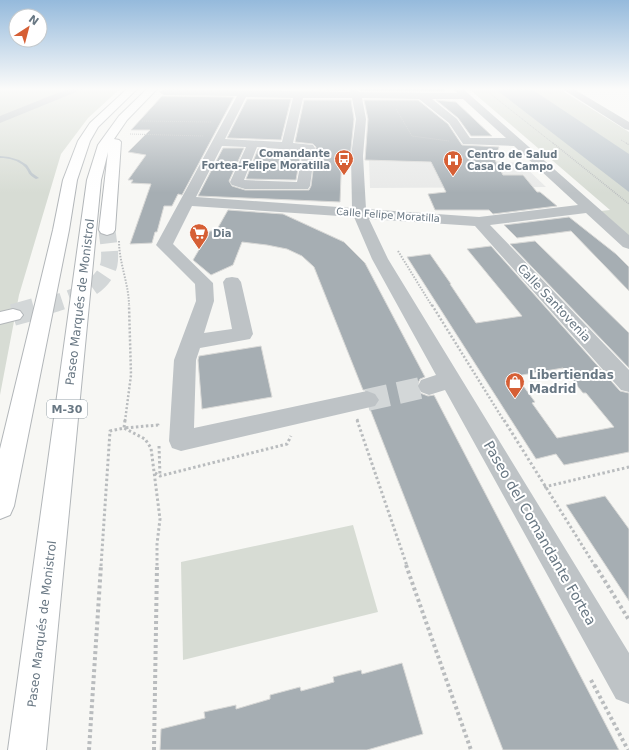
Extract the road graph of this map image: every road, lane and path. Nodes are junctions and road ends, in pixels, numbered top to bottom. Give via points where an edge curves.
1 (96, 123) edge
2 (122, 123) edge
3 (151, 123) edge
4 (228, 123) edge
5 (293, 123) edge
6 (361, 123) edge
7 (404, 123) edge
8 (454, 123) edge
9 (496, 123) edge
10 (527, 123) edge
11 (119, 133) junction
12 (222, 134) junction
13 (449, 136) dead end
14 (517, 142) junction
15 (253, 143) junction
16 (288, 145) junction
17 (187, 201) junction
18 (629, 204) edge
19 (589, 208) junction
20 (359, 213) junction
21 (479, 222) junction
22 (114, 233) joint
23 (629, 244) edge
24 (396, 249) dead end
25 (232, 282) dead end
26 (191, 342) junction
27 (629, 384) edge
28 (361, 407) joint
29 (124, 428) junction
30 (158, 430) dead end
31 (170, 441) junction
32 (629, 467) edge
33 (160, 476) dead end
34 (544, 487) junction
35 (0, 506) edge
36 (629, 620) edge
37 (629, 686) edge
38 (27, 750) edge
39 (89, 750) edge
40 (154, 750) edge
41 (471, 750) edge

1 - 35 highway via 84,141 70,180
2 - 11 highway, Paseo Marqués de Monistrol / M-30
3 - 12 path
4 - 12 street
5 - 16 street
6 - 20 street, Paseo del Comandante Fortea via 357,156
7 - 13 path via 412,136 452,142
8 - 14 street via 467,142
9 - 14 street
10 - 18 path
11 - 12 path
11 - 22 highway via 115,142
11 - 38 highway, Paseo Marqués de Monistrol / M-30 via 104,145 94,180
12 - 15 street
12 - 17 street
14 - 19 street
15 - 16 street
15 - 16 street via 237,182 245,185 303,186 309,148
17 - 20 street, Calle Felipe Moratilla
17 - 26 street via 164,245 204,283 205,301
19 - 21 street, Calle Felipe Moratilla
19 - 23 street
20 - 21 street, Calle Felipe Moratilla
20 - 37 street, Paseo del Comandante Fortea via 440,383
21 - 27 street, Calle Santovenia
22 - 29 path via 129,291 131,375
24 - 34 path
25 - 26 street via 243,334
26 - 31 street via 185,360
28 - 31 street
28 - 41 path via 418,600
29 - 30 path via 158,425
29 - 39 path via 110,431
29 - 40 path via 145,439 151,448 160,519 157,544
31 - 33 path
32 - 34 path
34 - 36 path

